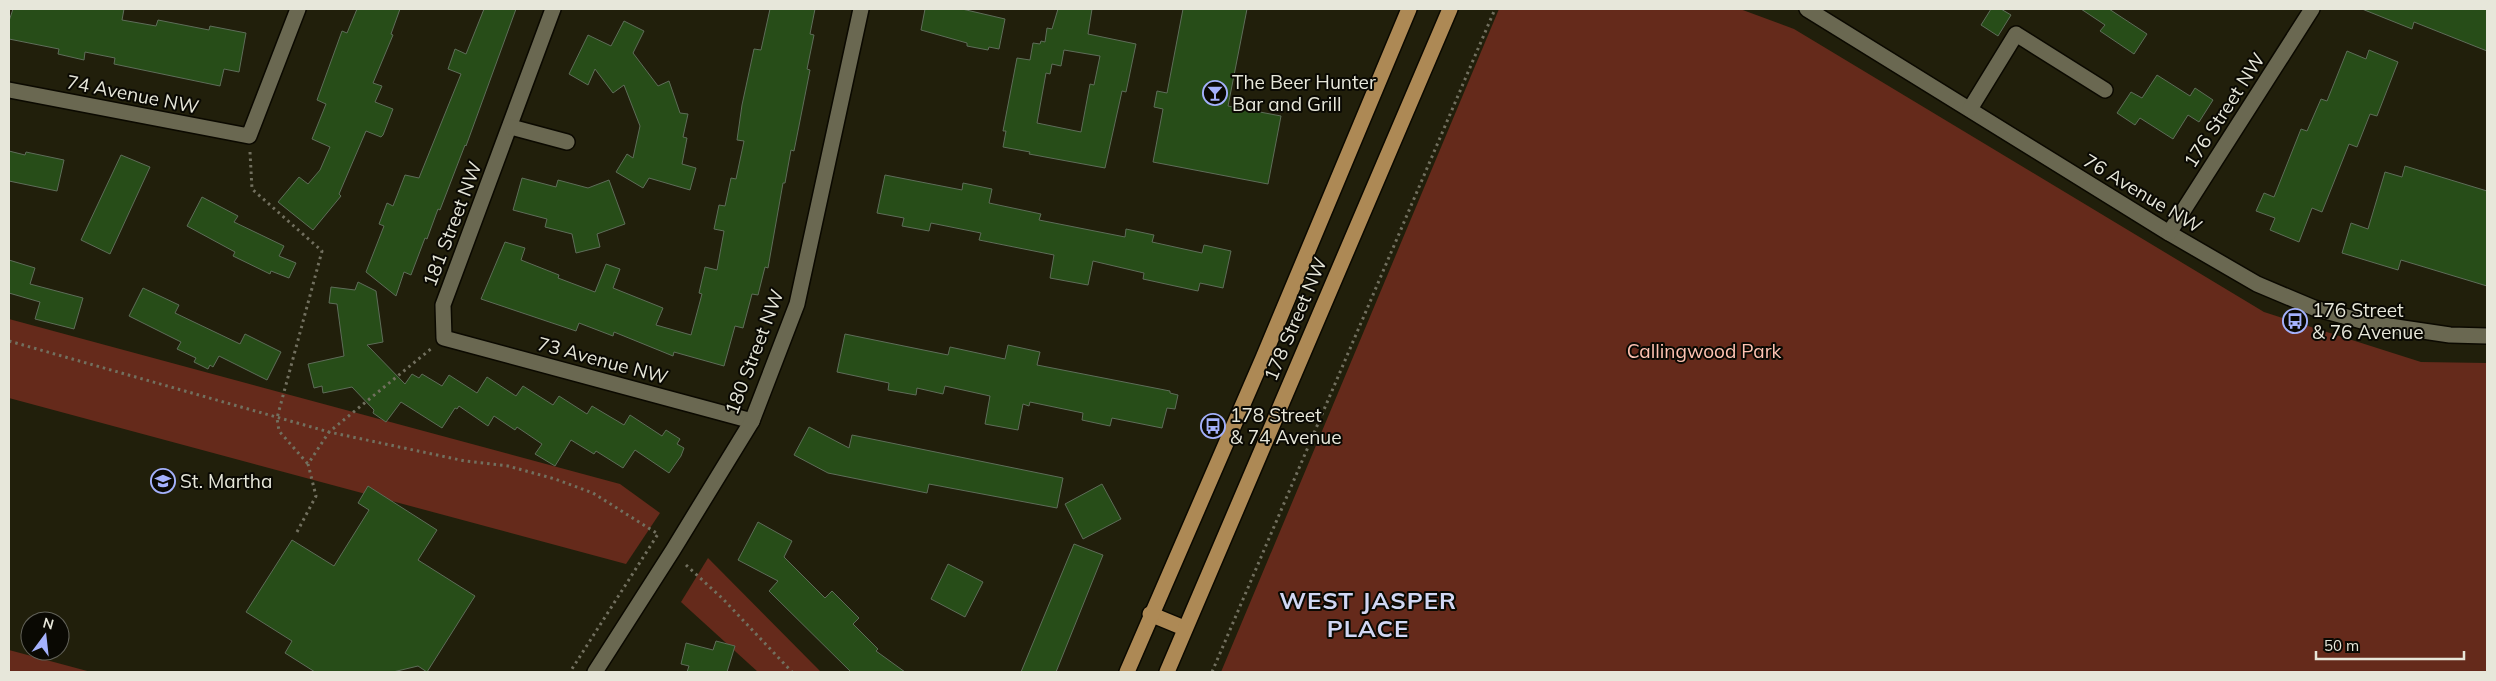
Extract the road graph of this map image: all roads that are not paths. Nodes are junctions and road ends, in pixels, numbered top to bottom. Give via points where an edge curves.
1 (298, 9) edge
2 (553, 9) edge
3 (861, 9) edge
4 (1409, 9) edge
5 (1450, 9) edge
6 (1809, 9) edge
7 (2312, 9) edge
8 (9, 90) edge
9 (2105, 90) dead end
10 (1970, 109) junction
11 (511, 127) junction
12 (568, 142) dead end
13 (2169, 233) junction
14 (2487, 336) edge
15 (444, 338) joint
16 (752, 420) junction
17 (1150, 614) junction
18 (1184, 628) junction
19 (595, 672) edge
20 (1127, 672) edge
21 (1167, 672) edge

1 - 8 street, 74 Avenue NW via 249,136
2 - 11 street, 181 Street NW
3 - 16 street, 180 Street NW via 796,304
4 - 17 main road, 178 Street NW
5 - 18 main road, 178 Street NW
6 - 10 street, 76 Avenue NW
7 - 13 street, 176 Street NW
9 - 10 street via 2016,34
10 - 13 street, 76 Avenue NW
11 - 12 street
11 - 15 street, 181 Street NW via 443,305
13 - 14 street, 76 Avenue NW via 2257,284 2314,308 2411,330
15 - 16 street, 73 Avenue NW
16 - 19 street, 180 Street NW
17 - 18 main road
17 - 20 main road, 178 Street NW
18 - 21 main road, 178 Street NW

